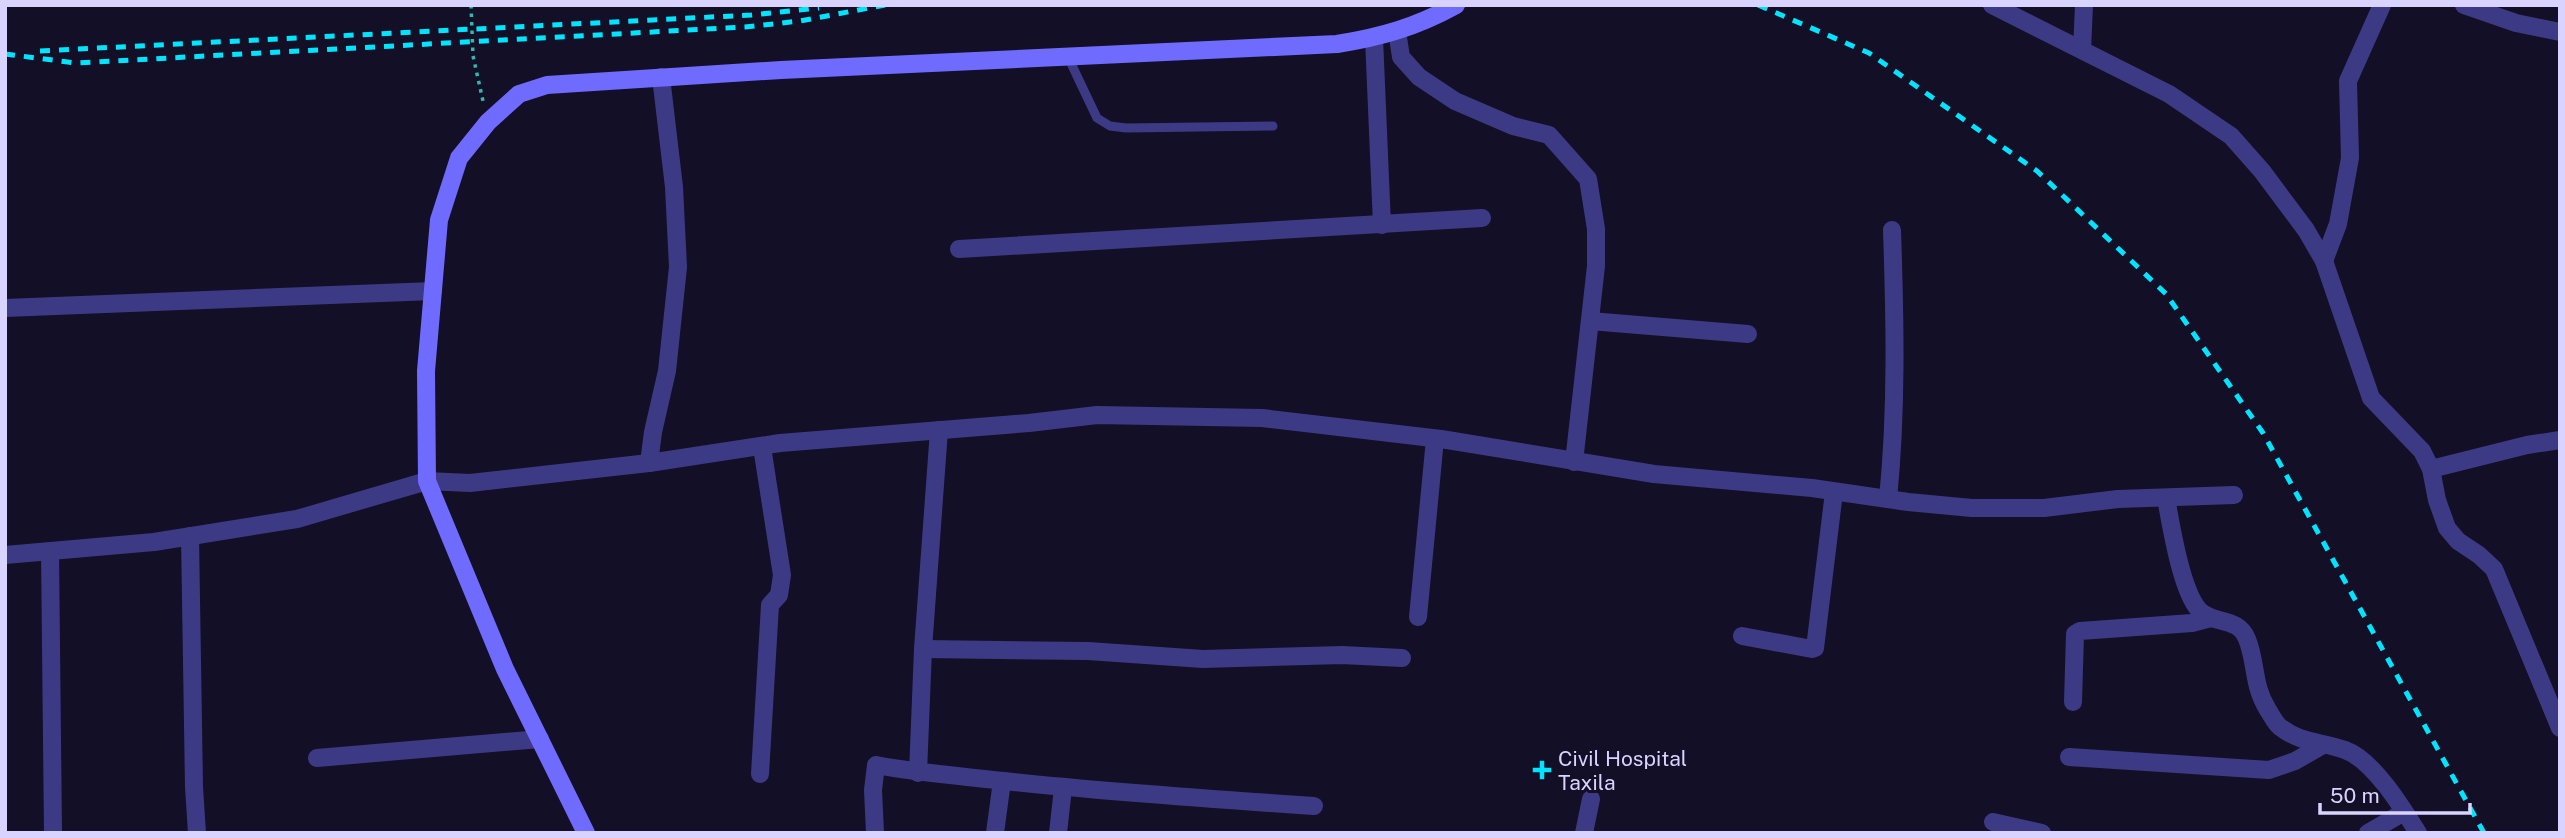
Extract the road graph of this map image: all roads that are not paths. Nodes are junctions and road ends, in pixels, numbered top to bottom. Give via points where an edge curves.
1 (1456, 5) edge
2 (1992, 5) edge
3 (2084, 5) edge
4 (2382, 5) edge
5 (2464, 5) edge
6 (1397, 31) junction
7 (2560, 32) edge
8 (1374, 38) junction
9 (2082, 50) junction
10 (1068, 57) junction
11 (661, 77) junction
12 (1273, 126) dead end
13 (1482, 218) dead end
14 (1382, 225) junction
15 (1892, 230) dead end
16 (958, 249) dead end
17 (2324, 261) junction
18 (433, 291) junction
19 (5, 308) edge
20 (1590, 321) junction
21 (1748, 334) dead end
22 (939, 430) junction
23 (1435, 439) junction
24 (2560, 440) edge
25 (762, 447) junction
26 (1574, 462) junction
27 (649, 463) junction
28 (2431, 470) junction
29 (427, 481) junction
30 (1835, 492) junction
31 (2234, 495) dead end
32 (2166, 498) junction
33 (1888, 499) junction
34 (190, 536) junction
35 (50, 551) junction
36 (5, 555) edge
37 (1418, 617) dead end
38 (2211, 618) junction
39 (1742, 636) dead end
40 (923, 649) junction
41 (1402, 658) dead end
42 (2073, 702) dead end
43 (2560, 728) edge
44 (540, 739) junction
45 (2323, 745) junction
46 (2069, 757) dead end
47 (317, 758) dead end
48 (918, 773) junction
49 (760, 774) dead end
50 (1002, 781) junction
51 (1063, 788) junction
52 (1591, 799) dead end
53 (1314, 806) dead end
54 (2404, 812) junction
55 (1993, 822) dead end
56 (53, 833) edge
57 (197, 833) edge
58 (586, 833) edge
59 (875, 833) edge
60 (995, 833) edge
61 (1058, 833) edge
62 (1584, 833) edge
63 (2042, 833) edge
64 (2368, 833) edge
65 (2418, 833) edge

1 - 6 street
2 - 9 street
3 - 9 street
4 - 17 street via 2348,81 2350,158 2338,224
5 - 7 street
6 - 8 street
6 - 20 street via 1401,57 1419,77 1466,106 1549,135 1588,179 1596,266
8 - 10 street via 1337,44
8 - 14 street
9 - 17 street via 2169,94 2231,136 2306,230
10 - 11 street
10 - 12 lane via 1097,118 1110,126
11 - 18 street via 547,85 519,94 488,122 459,158 439,220
11 - 27 street via 678,267 667,371
13 - 14 street
14 - 16 street
15 - 33 street via 1896,357
17 - 28 street via 2371,398 2422,451
18 - 19 street
18 - 29 street via 426,371
20 - 21 street
20 - 26 street
22 - 23 street via 1097,415 1262,418
22 - 25 street
22 - 40 street
23 - 26 street
23 - 37 street
24 - 28 street
25 - 27 street
25 - 49 street via 782,575 779,595 770,605
26 - 30 street
27 - 29 street via 470,482
28 - 43 street via 2447,527 2494,569
29 - 34 street via 297,519
29 - 44 street via 505,669
30 - 33 street
30 - 39 street via 1815,648
31 - 32 street
32 - 33 street via 2043,508 1972,508
32 - 38 street via 2189,593 2199,610
34 - 35 street
34 - 57 street
35 - 36 street
35 - 56 street
38 - 42 street via 2075,634
38 - 45 street via 2229,621 2242,630 2259,694 2277,725 2299,740
40 - 41 street via 1088,651 1203,659
40 - 48 street
44 - 47 street
44 - 58 street
45 - 46 street via 2269,770
45 - 54 street via 2346,750 2367,762
48 - 50 street
48 - 59 street via 876,765
50 - 51 street
50 - 60 street
51 - 53 street
51 - 61 street
52 - 62 street
54 - 64 street
54 - 65 street
55 - 63 street

